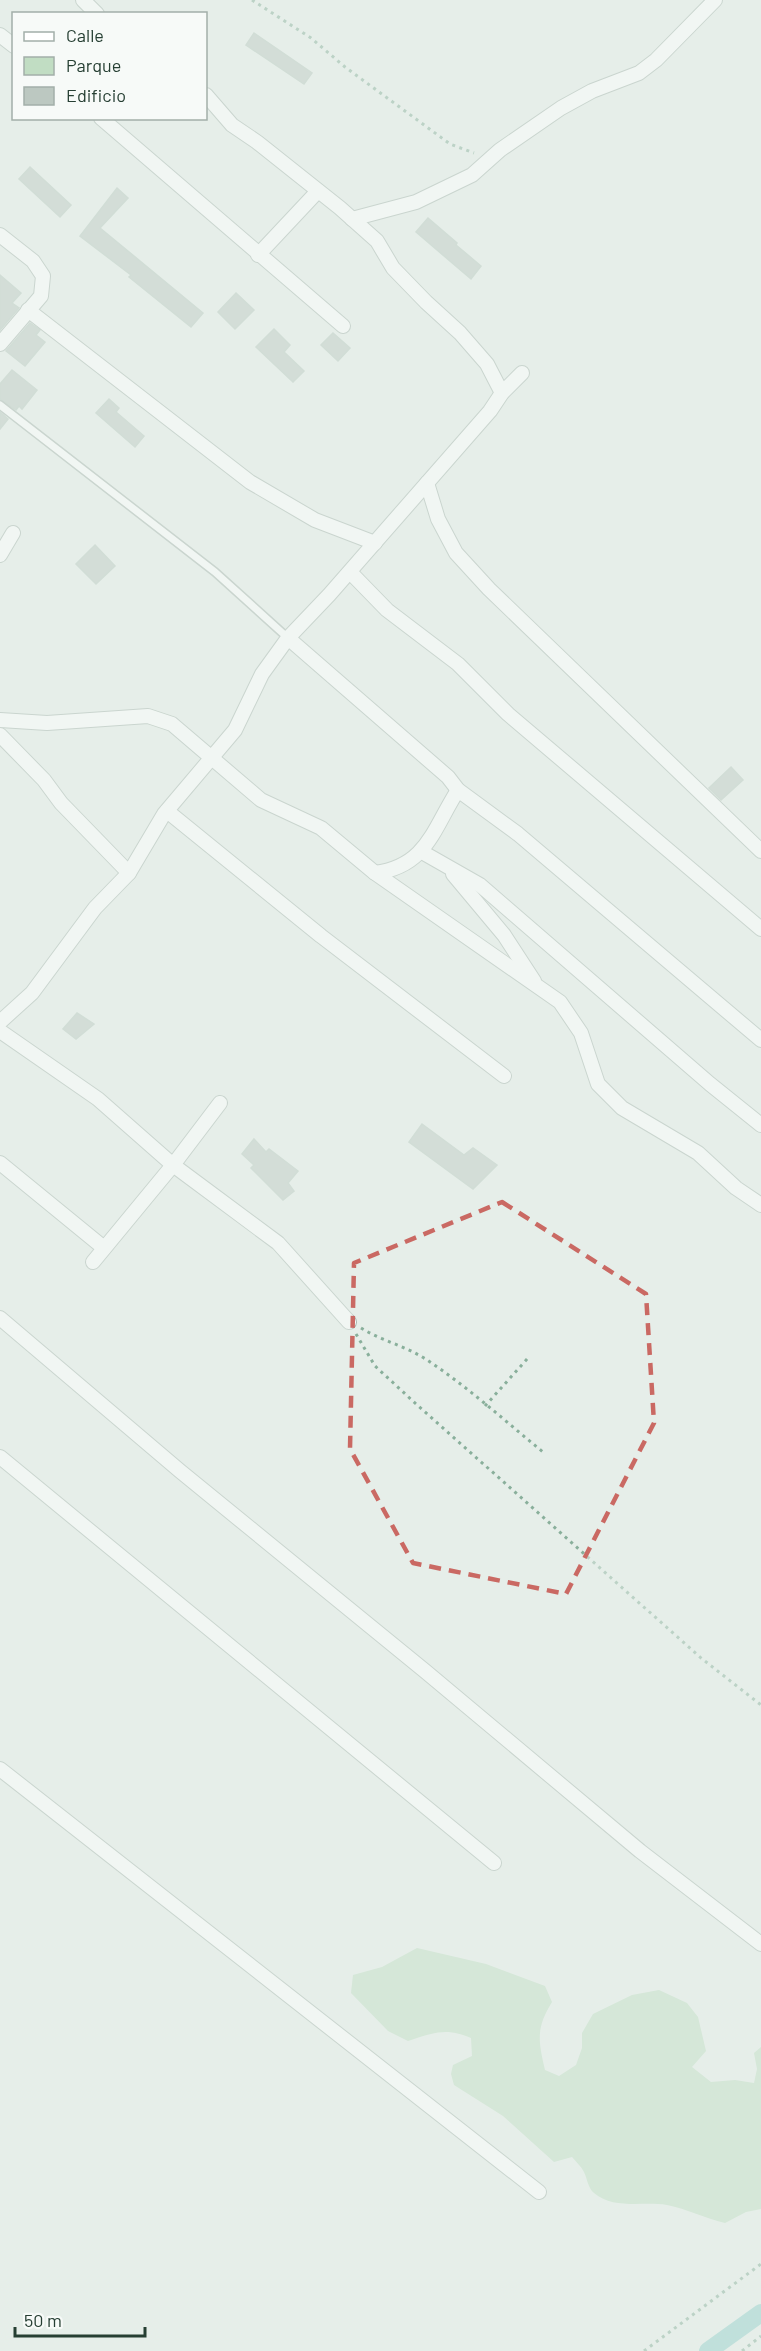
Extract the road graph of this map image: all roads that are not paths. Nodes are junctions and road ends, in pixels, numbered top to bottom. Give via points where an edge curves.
1 (83, 0) edge
2 (716, 0) edge
3 (95, 12) edge
4 (0, 35) edge
5 (12, 44) edge
6 (207, 96) edge
7 (103, 120) edge
8 (318, 191) junction
9 (352, 219) junction
10 (0, 235) edge
11 (258, 255) junction
12 (28, 310) junction
13 (343, 326) dead end
14 (0, 344) edge
15 (522, 373) dead end
16 (502, 393) junction
17 (0, 405) edge
18 (427, 483) junction
19 (13, 533) dead end
20 (375, 543) junction
21 (0, 555) edge
22 (350, 572) junction
23 (288, 638) junction
24 (0, 720) edge
25 (0, 735) edge
26 (213, 757) junction
27 (458, 790) junction
28 (167, 811) junction
29 (761, 850) edge
30 (422, 852) junction
31 (446, 866) junction
32 (129, 873) junction
33 (375, 873) junction
34 (761, 928) edge
35 (536, 986) junction
36 (0, 1022) edge
37 (0, 1031) edge
38 (761, 1040) edge
39 (504, 1076) dead end
40 (220, 1103) dead end
41 (761, 1125) edge
42 (0, 1163) edge
43 (173, 1165) junction
44 (761, 1205) edge
45 (104, 1248) junction
46 (93, 1262) dead end
47 (0, 1318) edge
48 (349, 1322) road end
49 (0, 1457) edge
50 (0, 1769) edge
51 (494, 1863) dead end
52 (761, 1944) edge
53 (539, 2192) dead end

1 - 3 street
2 - 9 street via 639,73 561,108 472,175 416,202
4 - 5 street
6 - 8 street via 232,125
7 - 11 street
8 - 9 street
8 - 11 street
9 - 16 street via 377,241 393,268 487,364
10 - 12 street via 33,261 43,276 41,296
11 - 13 street
12 - 14 street
12 - 20 street via 250,482 315,520
15 - 16 street
16 - 18 street
17 - 23 lane via 215,572
18 - 20 street
18 - 29 street via 438,519 456,553
19 - 21 street
20 - 22 street
22 - 23 street
22 - 34 street via 387,610 458,664 508,714
23 - 26 street via 262,674 235,730
23 - 27 street via 448,777
24 - 26 street via 47,723 148,716 172,724
25 - 32 street
26 - 28 street
26 - 33 street via 261,800 321,828
27 - 30 street
27 - 38 street via 518,834
28 - 32 street
28 - 39 street via 321,936
30 - 31 street
30 - 33 street via 399,869
31 - 35 street via 504,935
31 - 41 street via 480,885
32 - 36 street via 95,908 32,993
33 - 35 street
35 - 44 street via 560,1002 581,1033 598,1084 622,1108 698,1154
37 - 43 street via 98,1100
40 - 43 street
42 - 45 street
43 - 45 street
43 - 48 street via 278,1243
45 - 46 street
47 - 52 street via 640,1851
49 - 51 street
50 - 53 street

